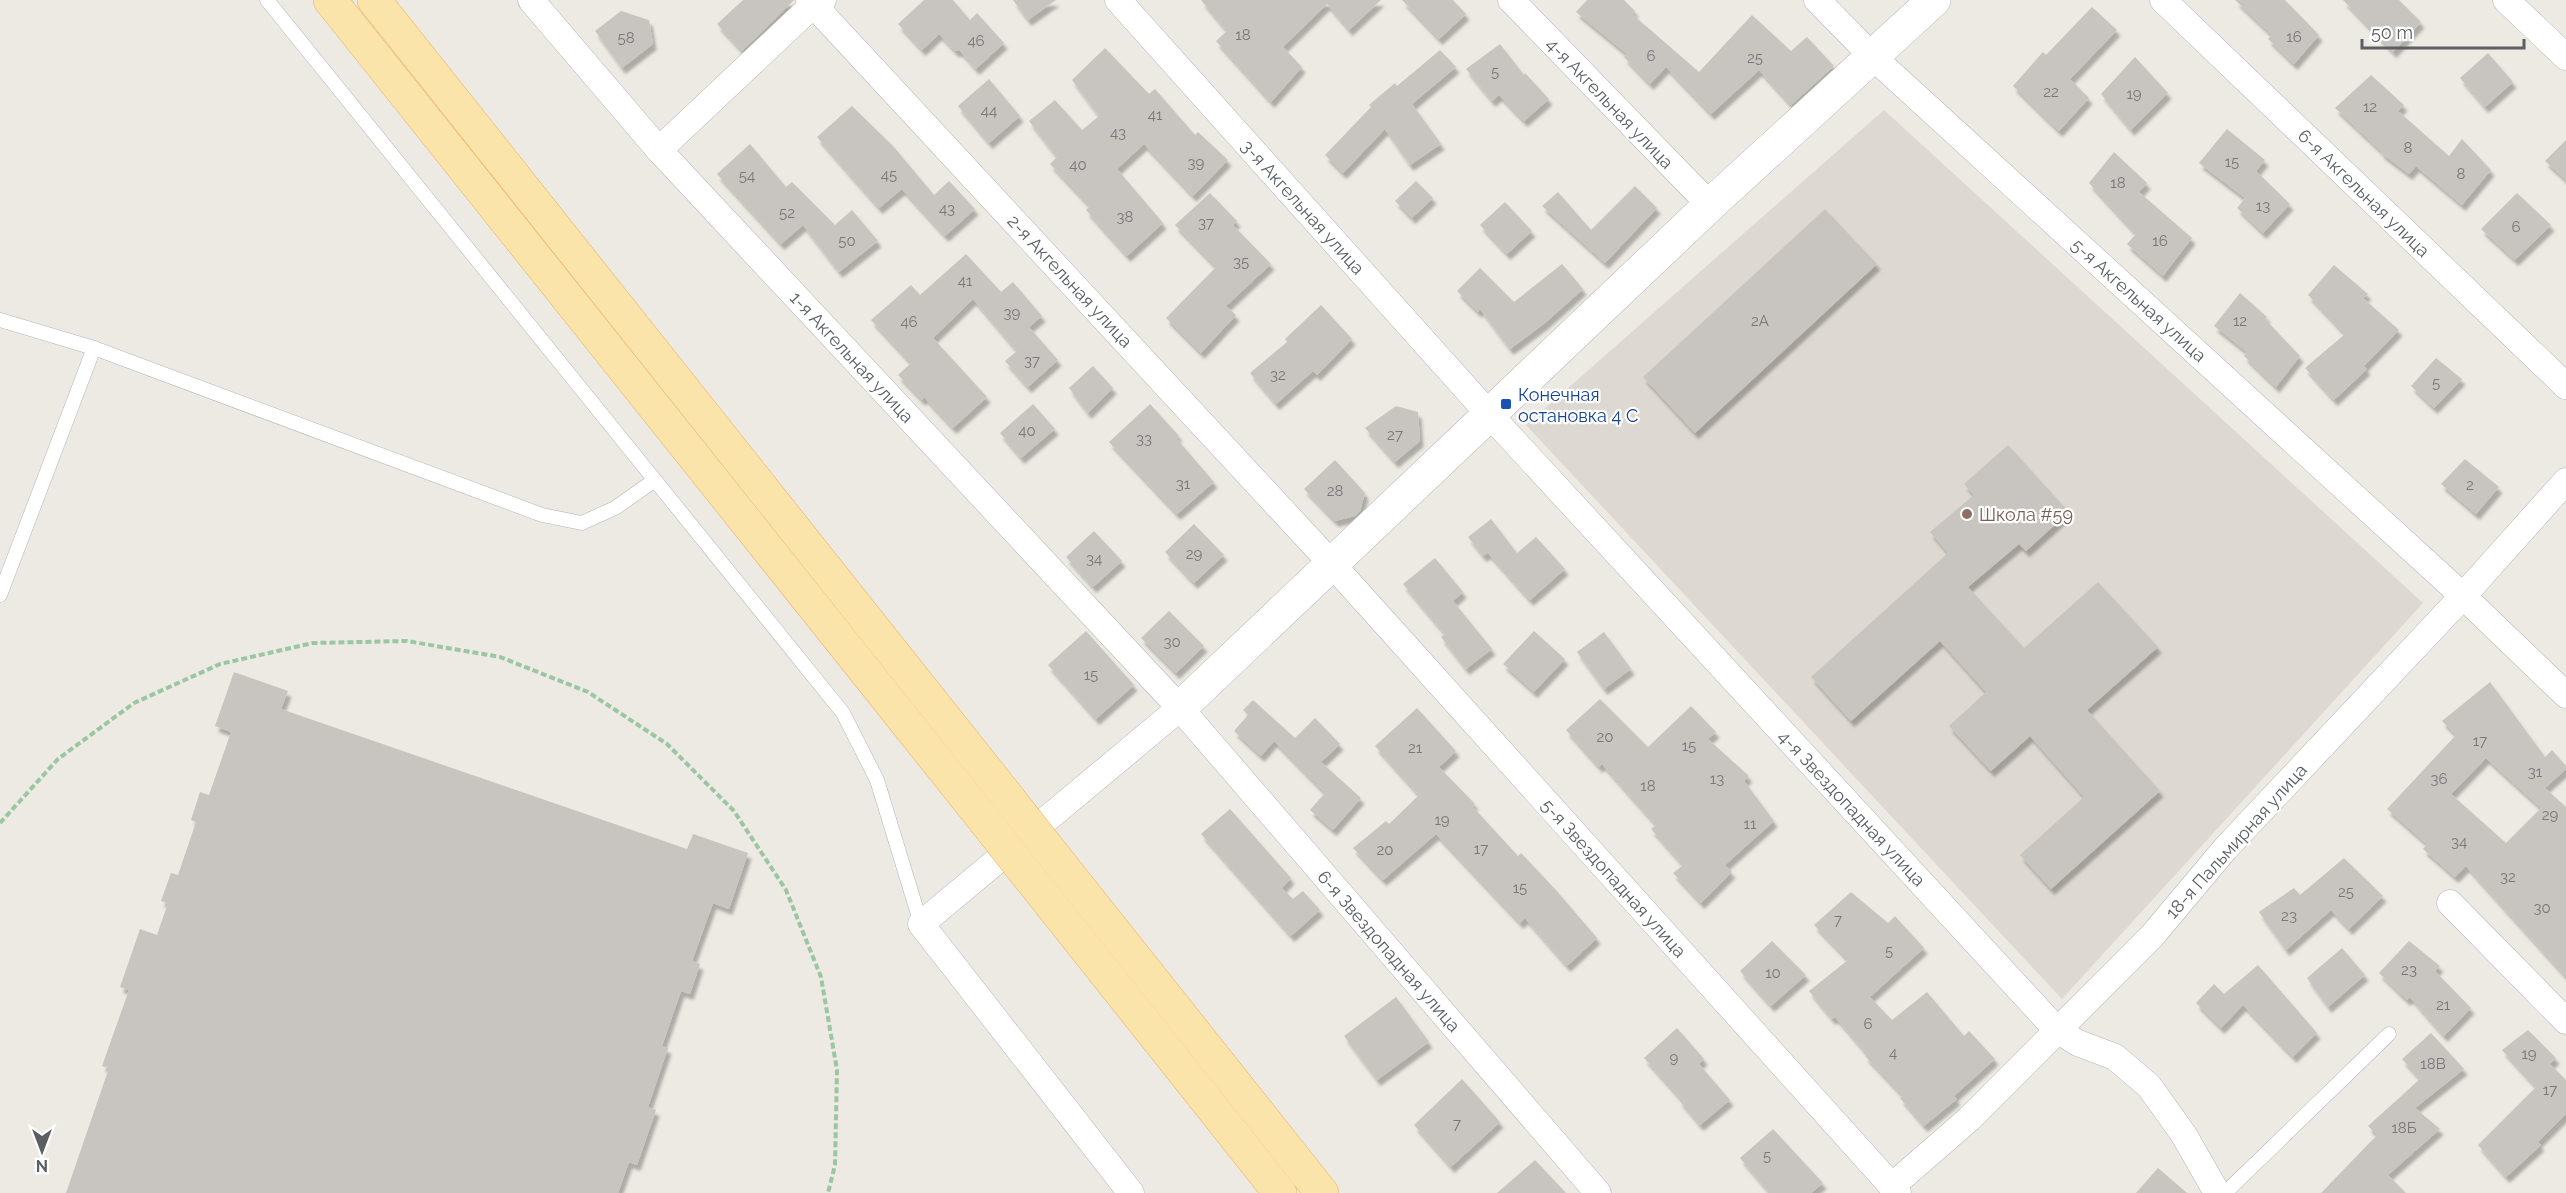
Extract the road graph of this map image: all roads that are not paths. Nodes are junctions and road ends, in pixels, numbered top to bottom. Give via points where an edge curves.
1 (267, 0) edge
2 (330, 0) edge
3 (374, 0) edge
4 (531, 0) edge
5 (1118, 0) edge
6 (1511, 0) edge
7 (1817, 0) edge
8 (1934, 0) edge
9 (2163, 0) edge
10 (2506, 0) edge
11 (815, 2) edge
12 (1873, 57) junction
13 (2566, 57) edge
14 (659, 150) junction
15 (1710, 205) junction
16 (0, 320) edge
17 (94, 348) junction
18 (2566, 386) edge
19 (1488, 413) junction
20 (655, 480) junction
21 (2566, 481) edge
22 (1331, 562) junction
23 (0, 595) edge
24 (2463, 596) junction
25 (2566, 695) edge
26 (1180, 708) junction
27 (2450, 903) dead end
28 (921, 924) junction
29 (2566, 1021) edge
30 (2057, 1030) junction
31 (2389, 1034) dead end
32 (1895, 1190) edge
33 (1131, 1193) edge
34 (1280, 1193) edge
35 (1322, 1193) edge
36 (1598, 1193) edge
37 (2217, 1193) edge
38 (2224, 1193) edge

1 - 20 lane
2 - 34 main road, bridge
3 - 35 main road, bridge
4 - 14 street, 1-я Акгельная улица
5 - 19 street, 3-я Акгельная улица
6 - 15 street, 4-я Акгельная улица
7 - 12 street, 5-я Акгельная улица
8 - 12 street
9 - 18 street, 6-я Акгельная улица
10 - 13 street
11 - 14 street
11 - 22 street, 2-я Акгельная улица
12 - 15 street
12 - 24 street, 5-я Акгельная улица
14 - 26 street, 1-я Акгельная улица
15 - 19 street
16 - 17 lane
17 - 20 lane via 542,515 582,523 615,508
17 - 23 lane
19 - 22 street
19 - 30 street, 4-я Звездопадная улица
20 - 28 lane via 843,713 877,780
21 - 24 street, 18-я Пальмирная улица
22 - 26 street
22 - 32 street, 5-я Звездопадная улица
24 - 25 street, 5-я Акгельная улица
24 - 30 street, 18-я Пальмирная улица via 2225,849 2152,936
26 - 28 street
26 - 36 street, 6-я Звездопадная улица
27 - 29 street
28 - 33 street
30 - 32 street, 18-я Пальмирная улица
30 - 37 street, 4-я Звездопадная улица via 2115,1057 2149,1086 2184,1135
31 - 38 lane

